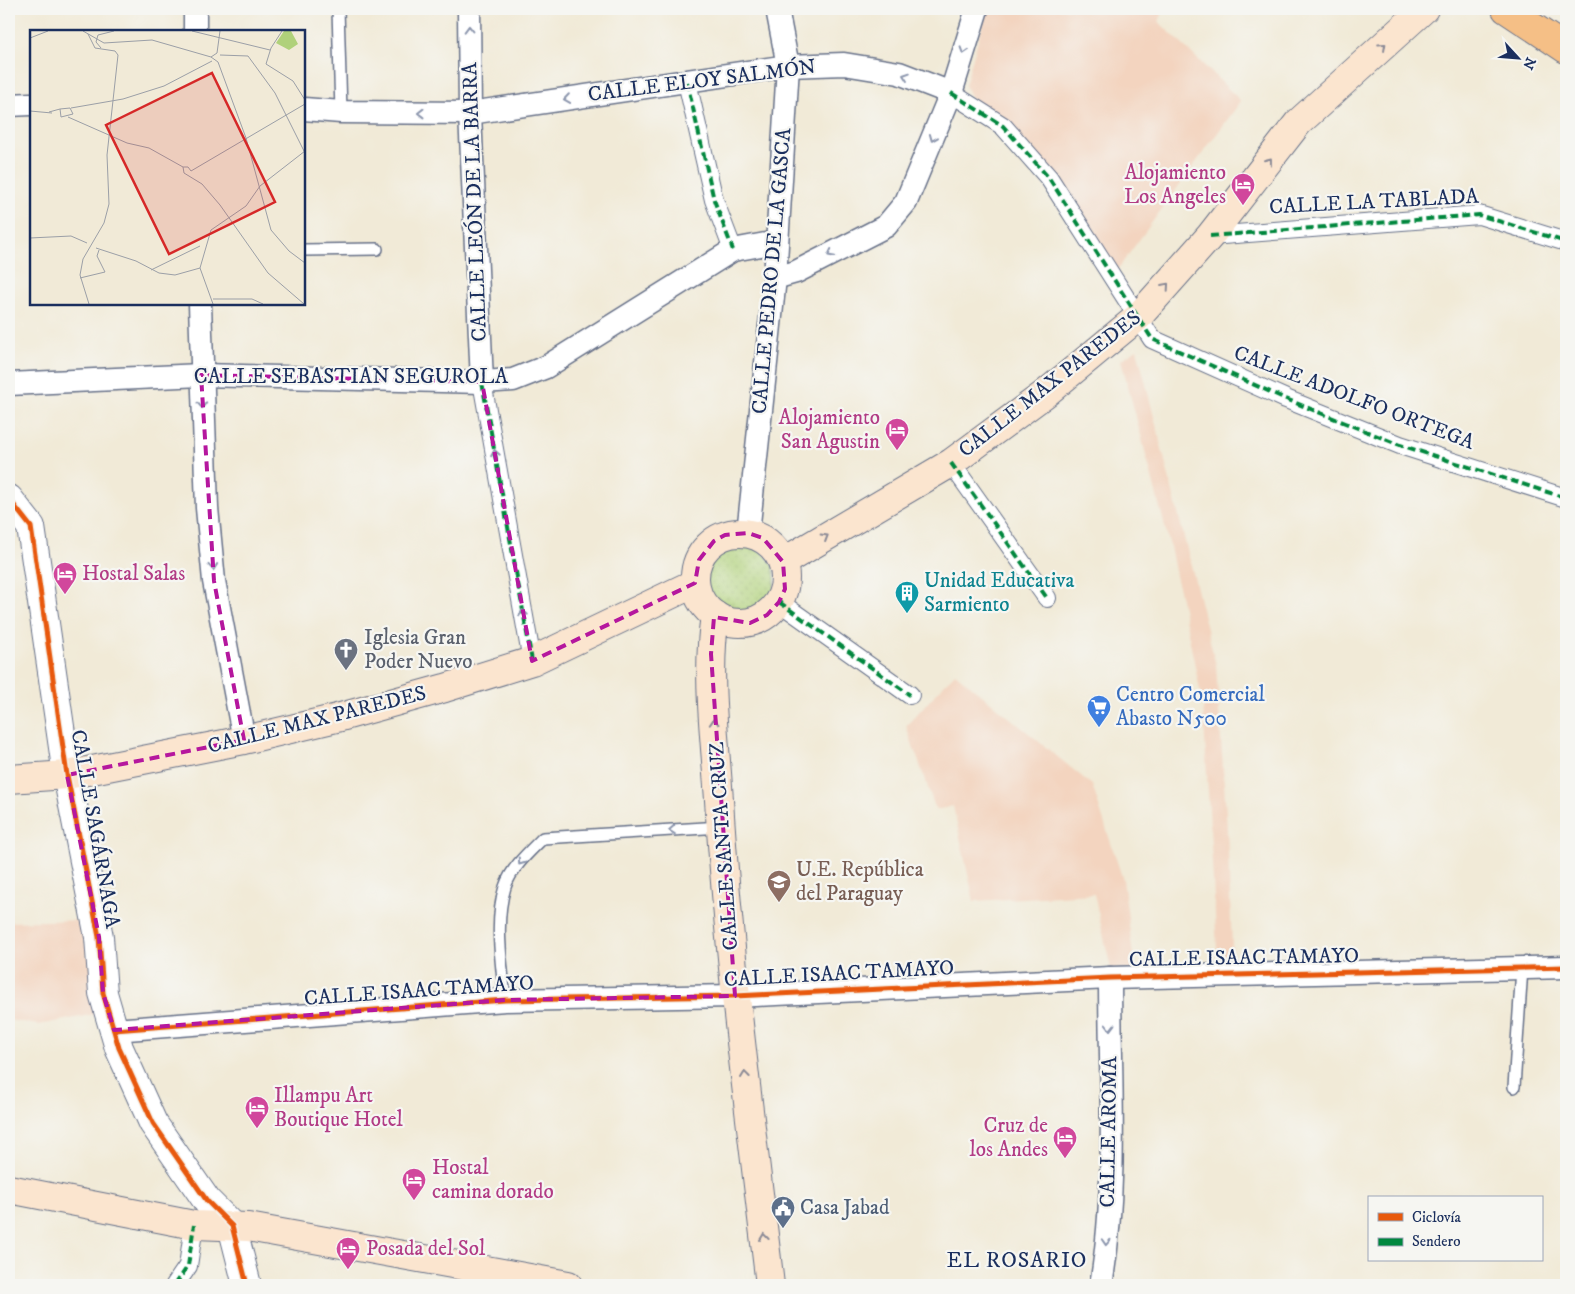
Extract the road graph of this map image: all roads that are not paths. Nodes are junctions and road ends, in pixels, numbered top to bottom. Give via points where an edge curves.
1 (195, 9) edge
2 (338, 9) edge
3 (469, 9) edge
4 (777, 9) edge
5 (977, 9) edge
6 (1424, 9) edge
7 (1506, 9) edge
8 (195, 30) edge
9 (1566, 49) edge
10 (788, 66) junction
11 (687, 82) junction
12 (951, 93) junction
13 (30, 104) edge
14 (9, 105) edge
15 (305, 109) edge
16 (341, 112) junction
17 (470, 113) junction
18 (1210, 236) junction
19 (777, 242) junction
20 (1566, 242) edge
21 (377, 249) dead end
22 (305, 250) edge
23 (733, 250) junction
24 (775, 278) junction
25 (200, 305) edge
26 (1138, 317) junction
27 (201, 375) junction
28 (482, 382) junction
29 (9, 384) edge
30 (951, 463) junction
31 (1566, 498) edge
32 (9, 499) edge
33 (748, 533) junction
34 (783, 562) junction
35 (695, 583) junction
36 (1047, 598) dead end
37 (779, 602) junction
38 (714, 616) junction
39 (532, 661) junction
40 (910, 695) dead end
41 (244, 740) junction
42 (67, 775) junction
43 (9, 779) edge
44 (721, 827) junction
45 (1566, 967) edge
46 (1522, 968) junction
47 (1110, 978) junction
48 (735, 996) junction
49 (505, 1000) junction
50 (114, 1030) junction
51 (1514, 1087) dead end
52 (9, 1189) edge
53 (194, 1225) junction
54 (232, 1226) junction
55 (176, 1285) edge
56 (248, 1285) edge
57 (568, 1285) edge
58 (770, 1285) edge
59 (1101, 1285) edge

1 - 8 street
2 - 16 lane
17 -> 3 street, CALLE LEÓN DE LA BARRA
4 - 10 street, CALLE PEDRO DE LA GASCA
5 -> 12 street
18 -> 6 main road, CALLE MAX PAREDES via 1298,123
7 - 9 main road
10 - 11 street, CALLE ELOY SALMÓN
12 -> 10 street, CALLE ELOY SALMÓN via 899,73 844,64
10 - 19 street, CALLE PEDRO DE LA GASCA
11 -> 17 street, CALLE ELOY SALMÓN
11 - 23 street via 714,200
12 -> 24 street via 906,202 886,226 796,272
12 - 26 street, CALLE ELOY SALMÓN via 1003,126 1049,178
13 - 14 street
15 - 16 street, CALLE ELOY SALMÓN
17 -> 16 street, CALLE ELOY SALMÓN
17 - 28 street, CALLE LEÓN DE LA BARRA
18 - 20 street, CALLE LA TABLADA via 1479,215
26 -> 18 main road, CALLE MAX PAREDES
19 - 23 street, CALLE SEBASTIAN SEGUROLA
19 - 24 street, CALLE PEDRO DE LA GASCA
21 - 22 lane
23 - 28 street, CALLE SEBASTIAN SEGUROLA via 546,367 513,380
24 - 33 street, CALLE PEDRO DE LA GASCA
25 - 27 street
26 - 30 main road, CALLE MAX PAREDES via 1046,393
26 - 31 street, CALLE ADOLFO ORTEGA via 1152,339 1286,399 1400,445
27 - 28 street, CALLE SEBASTIAN SEGUROLA
27 - 29 street, CALLE SEBASTIAN SEGUROLA
27 -> 41 street via 214,580
39 -> 28 street, CALLE LEÓN DE LA BARRA
34 -> 30 main road, CALLE MAX PAREDES
30 - 36 street
32 - 42 street, CALLE SAGÁRNAGA via 31,526
33 - 34 main road via 763,538 775,548
33 - 35 main road via 730,534 714,541 699,560
34 - 37 main road via 785,589
35 - 38 main road via 705,607
35 - 39 main road, CALLE MAX PAREDES
37 - 38 main road via 767,615 750,623 731,623
37 - 40 street
44 -> 38 main road, CALLE SANTA CRUZ via 711,654
39 - 41 main road, CALLE MAX PAREDES via 346,715
41 - 42 main road, CALLE MAX PAREDES
42 - 43 main road, CALLE MAX PAREDES
42 - 50 street, CALLE SAGÁRNAGA via 99,938 103,993
44 - 48 main road, CALLE SANTA CRUZ
44 -> 49 lane via 542,838 524,857 505,886 500,912
45 - 46 street, CALLE ISAAC TAMAYO
46 - 47 street, CALLE ISAAC TAMAYO
46 - 51 lane
47 - 48 street, CALLE ISAAC TAMAYO
47 -> 59 street, CALLE AROMA via 1110,1164
48 - 49 street, CALLE ISAAC TAMAYO
58 -> 48 main road, CALLE SANTA CRUZ
49 - 50 street, CALLE ISAAC TAMAYO
50 - 54 street, CALLE SAGÁRNAGA via 118,1048 153,1123 207,1201
52 - 53 main road
53 - 54 main road
53 - 55 street via 188,1266
54 - 56 street, CALLE SAGÁRNAGA
54 - 57 main road

